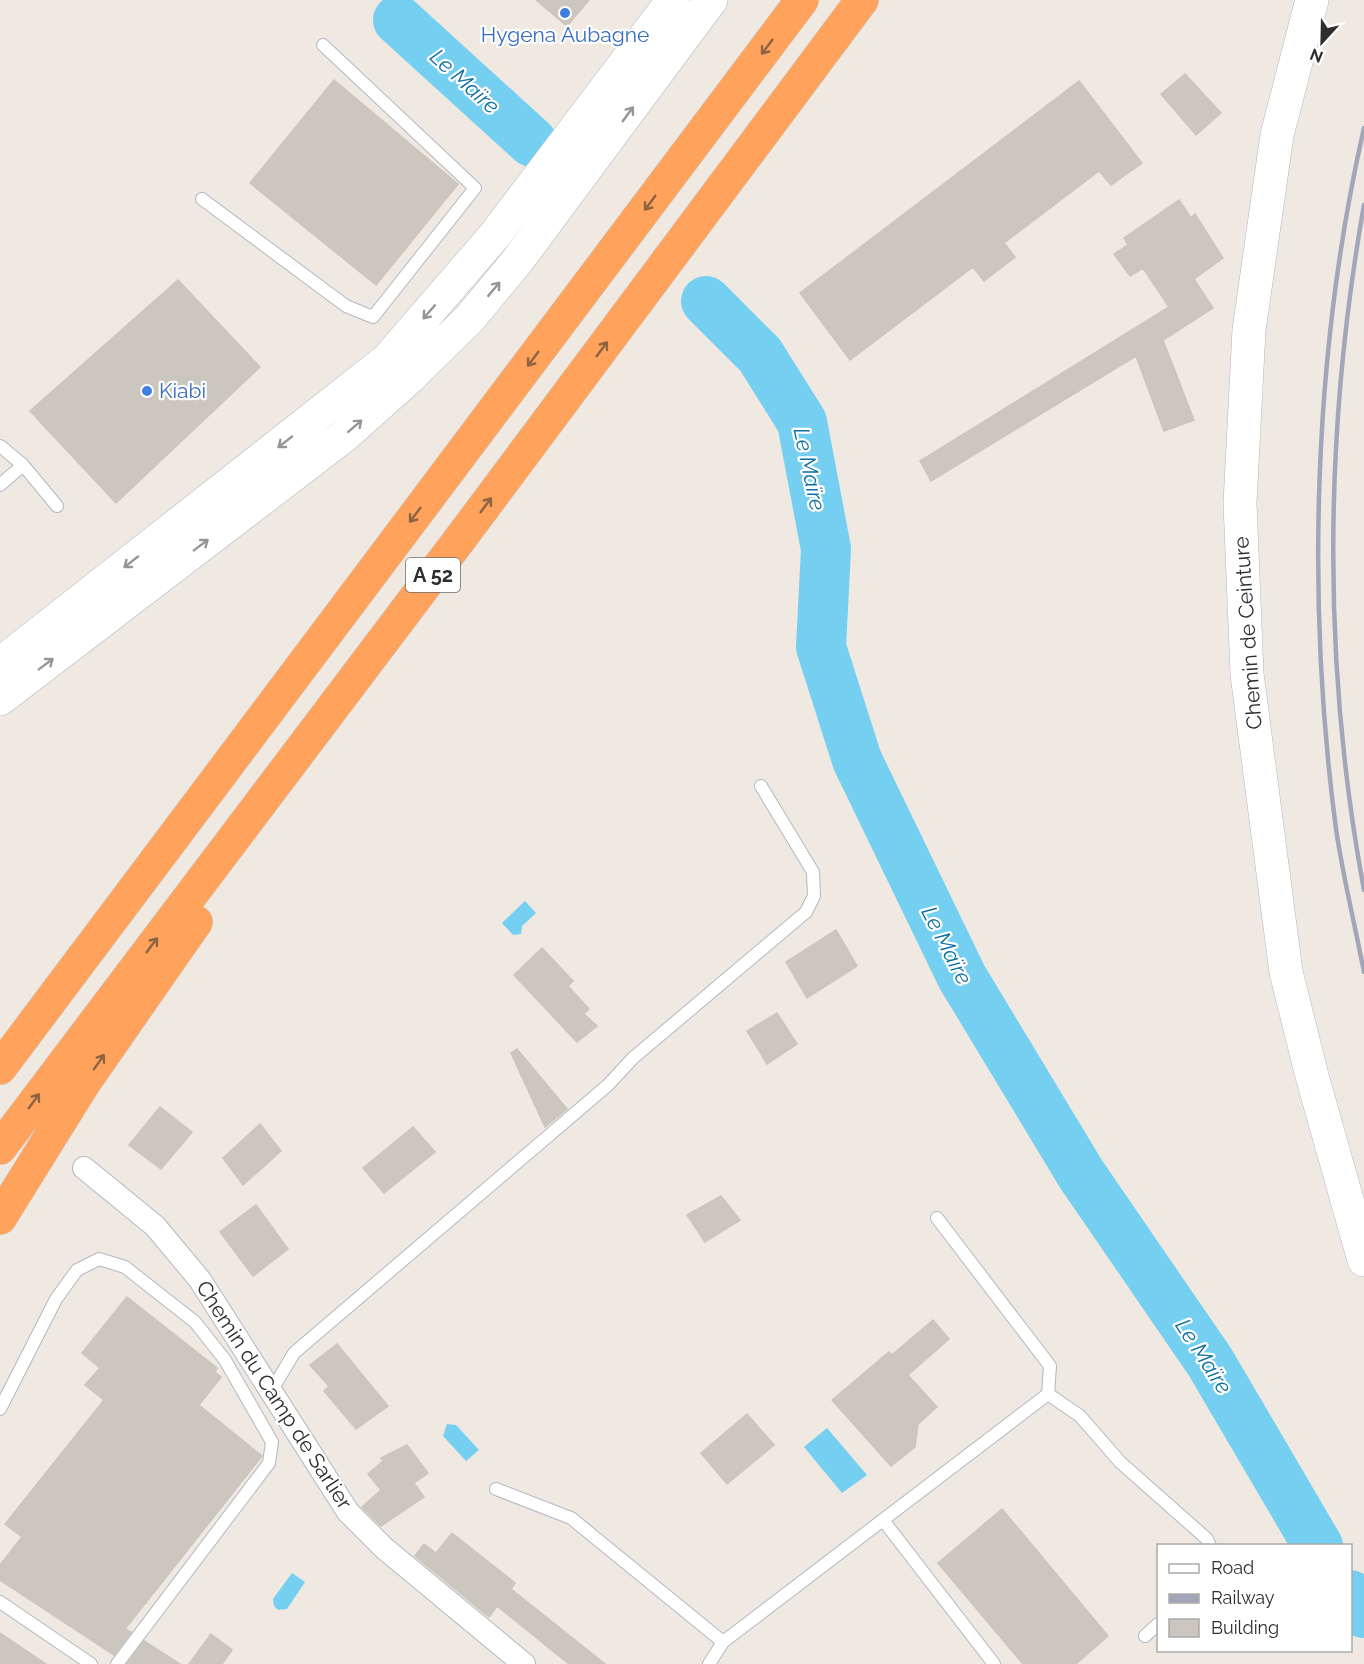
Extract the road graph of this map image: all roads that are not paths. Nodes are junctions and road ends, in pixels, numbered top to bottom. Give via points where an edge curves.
1 (674, 0) edge
2 (711, 0) edge
3 (802, 0) edge
4 (862, 0) edge
5 (1312, 0) edge
6 (323, 45) dead end
7 (202, 199) dead end
8 (0, 446) edge
9 (23, 465) junction
10 (0, 485) edge
11 (57, 506) dead end
12 (466, 531) junction
13 (0, 664) edge
14 (0, 699) edge
15 (761, 786) dead end
16 (0, 1068) edge
17 (0, 1148) edge
18 (84, 1168) dead end
19 (0, 1218) edge
20 (937, 1218) dead end
21 (1364, 1260) edge
22 (272, 1390) junction
23 (1048, 1394) junction
24 (0, 1409) edge
25 (496, 1489) dead end
26 (883, 1520) junction
27 (1210, 1544) edge
28 (0, 1602) edge
29 (1157, 1625) edge
30 (1145, 1636) dead end
31 (723, 1642) junction
32 (91, 1664) edge
33 (117, 1664) edge
34 (524, 1664) edge
35 (709, 1664) edge
36 (994, 1664) edge

1 -> 13 main road via 527,195 387,360
14 -> 2 main road via 344,436 410,378 470,318 518,260
3 -> 16 highway, A 52
12 -> 4 highway, A 52
5 - 21 main road, Chemin de Ceinture via 1277,135 1249,330 1240,502 1247,674 1286,972
6 - 7 lane via 476,188 373,317 346,306
8 - 9 lane
9 - 10 lane
9 - 11 lane
17 -> 12 highway, A 52
19 -> 12 highway via 84,1083
15 - 22 lane via 813,872 814,896 806,912 294,1353
18 - 22 street, Chemin du Camp de Sarlier via 155,1226 200,1280
20 - 23 lane via 1050,1366
22 - 34 street, Chemin du Camp de Sarlier via 348,1512 384,1548
23 - 26 lane
23 - 27 lane via 1080,1416 1120,1462
24 - 33 lane via 56,1299 77,1270 99,1259 125,1267 195,1322 225,1360 272,1442 269,1463
25 - 31 lane via 571,1518
26 - 31 lane
26 - 36 lane
28 - 32 lane
29 - 30 lane
31 - 35 lane

